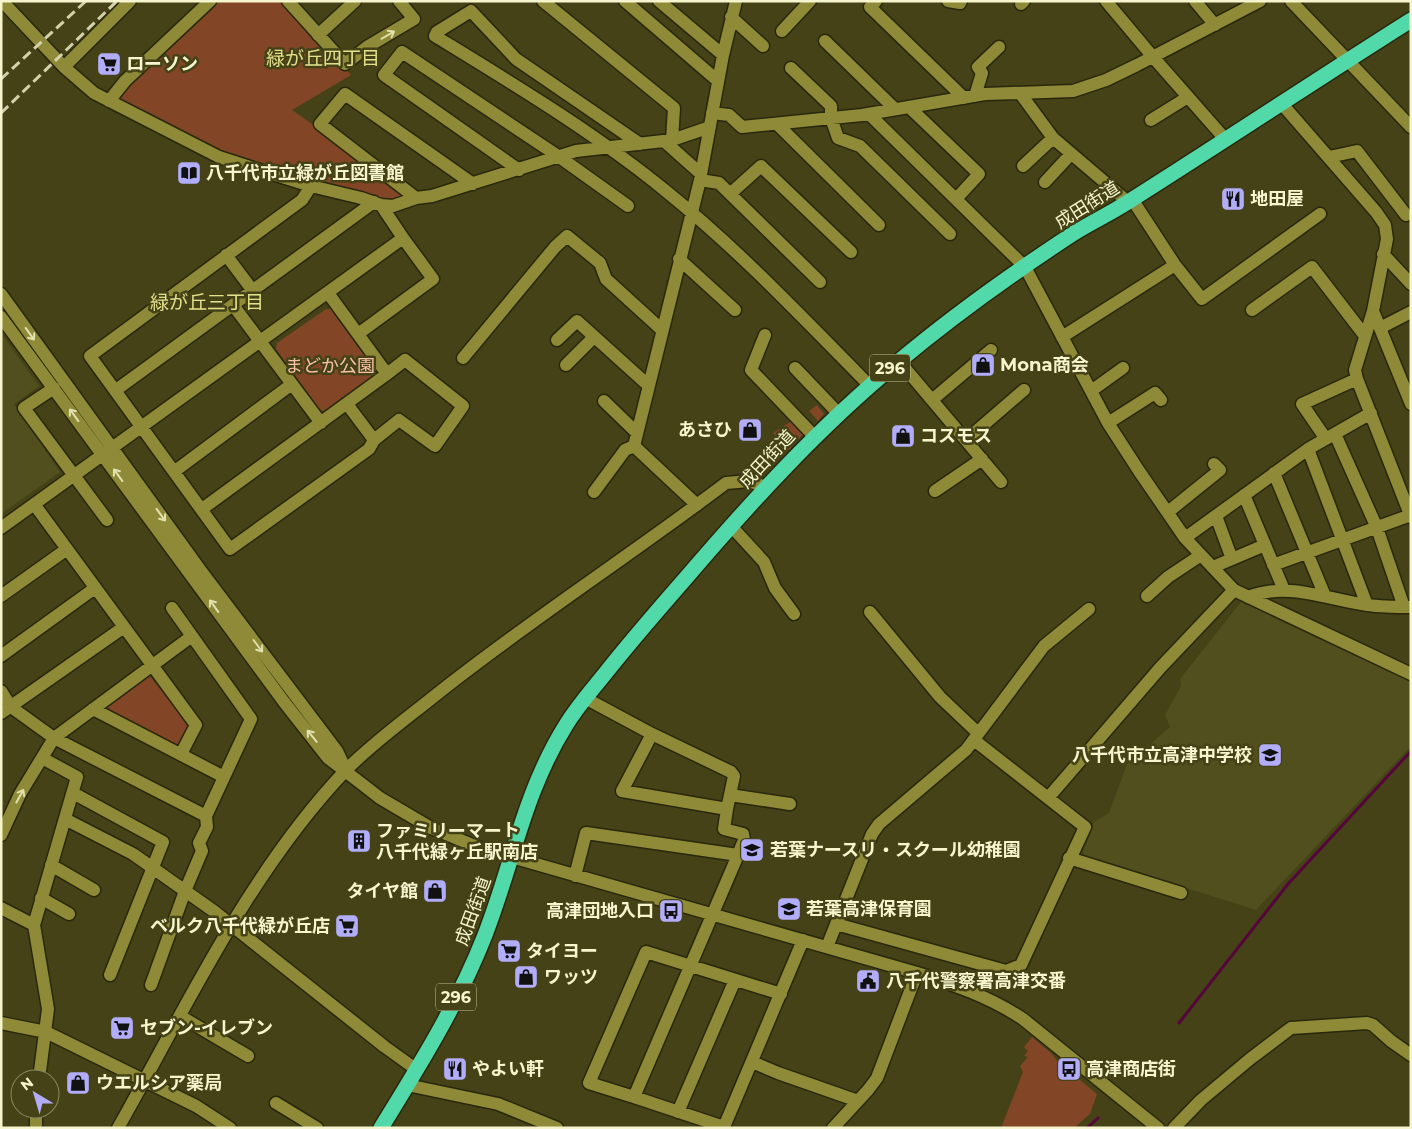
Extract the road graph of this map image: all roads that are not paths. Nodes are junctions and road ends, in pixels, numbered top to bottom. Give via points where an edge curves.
1 (2, 1) edge
2 (130, 1) edge
3 (210, 1) edge
4 (288, 1) edge
5 (355, 1) edge
6 (399, 1) edge
7 (543, 1) edge
8 (624, 1) edge
9 (659, 1) edge
10 (736, 1) edge
11 (810, 1) edge
12 (876, 1) edge
13 (948, 1) edge
14 (961, 1) edge
15 (1106, 1) edge
16 (1195, 1) edge
17 (1260, 1) edge
18 (1291, 1) edge
19 (731, 16) junction
20 (1411, 20) edge
21 (1215, 25) junction
22 (782, 31) dead end
23 (318, 35) junction
24 (825, 41) dead end
25 (763, 46) dead end
26 (999, 47) dead end
27 (723, 56) junction
28 (1153, 57) junction
29 (1347, 60) junction
30 (64, 67) junction
31 (791, 68) dead end
32 (718, 81) junction
33 (1020, 93) junction
34 (970, 97) junction
35 (1188, 97) junction
36 (109, 101) junction
37 (1282, 104) junction
38 (909, 107) junction
39 (895, 109) junction
40 (712, 113) junction
41 (869, 114) junction
42 (831, 118) junction
43 (1151, 120) dead end
44 (777, 124) junction
45 (710, 127) junction
46 (1411, 127) edge
47 (1053, 138) junction
48 (1225, 139) junction
49 (668, 140) junction
50 (640, 144) junction
51 (608, 147) junction
52 (1072, 154) junction
53 (558, 156) junction
54 (1329, 157) junction
55 (1023, 166) dead end
56 (519, 170) junction
57 (700, 177) junction
58 (1046, 182) dead end
59 (473, 184) junction
60 (310, 186) junction
61 (730, 194) junction
62 (416, 198) junction
63 (956, 199) junction
64 (1130, 201) junction
65 (377, 204) junction
66 (628, 206) dead end
67 (691, 212) junction
68 (1320, 214) dead end
69 (1406, 216) dead end
70 (879, 225) dead end
71 (950, 234) dead end
72 (404, 238) junction
73 (851, 252) dead end
74 (1383, 254) junction
75 (226, 256) junction
76 (679, 259) junction
77 (1174, 265) junction
78 (1025, 267) junction
79 (820, 282) dead end
80 (1411, 284) edge
81 (253, 291) junction
82 (328, 293) junction
83 (1, 294) edge
84 (234, 305) junction
85 (735, 310) dead end
86 (1252, 310) dead end
87 (1373, 311) junction
88 (1411, 312) edge
89 (1, 317) edge
90 (1380, 328) junction
91 (662, 330) junction
92 (358, 334) junction
93 (765, 335) dead end
94 (594, 336) junction
95 (1062, 336) junction
96 (1365, 336) junction
97 (558, 340) dead end
98 (260, 341) junction
99 (991, 350) dead end
100 (463, 358) dead end
101 (899, 360) junction
102 (566, 365) dead end
103 (795, 368) dead end
104 (1123, 368) dead end
105 (387, 374) junction
106 (1357, 379) junction
107 (292, 384) junction
108 (649, 386) junction
109 (870, 386) junction
110 (54, 388) junction
111 (116, 390) junction
112 (1024, 390) dead end
113 (1091, 391) junction
114 (932, 400) junction
115 (1162, 400) dead end
116 (604, 401) dead end
117 (347, 404) junction
118 (1411, 404) edge
119 (1371, 413) junction
120 (839, 414) junction
121 (321, 423) junction
122 (1108, 423) junction
123 (142, 427) junction
124 (1331, 436) junction
125 (815, 437) junction
126 (636, 439) junction
127 (374, 440) junction
128 (966, 440) junction
129 (1308, 449) junction
130 (108, 451) junction
131 (982, 459) junction
132 (1214, 464) dead end
133 (174, 470) junction
134 (1274, 474) junction
135 (74, 476) junction
136 (1001, 482) dead end
137 (766, 487) junction
138 (935, 491) dead end
139 (594, 492) dead end
140 (1244, 495) junction
141 (34, 504) junction
142 (697, 505) junction
143 (202, 509) junction
144 (1168, 512) junction
145 (1216, 516) junction
146 (1410, 516) edge
147 (107, 520) dead end
148 (731, 526) junction
149 (1, 528) edge
150 (1377, 528) junction
151 (1185, 538) junction
152 (1342, 540) junction
153 (1265, 545) junction
154 (67, 549) junction
155 (1308, 553) junction
156 (1201, 555) junction
157 (1232, 559) junction
158 (1273, 565) junction
159 (1213, 567) junction
160 (95, 588) junction
161 (1234, 590) junction
162 (1284, 590) junction
163 (1, 596) edge
164 (1147, 596) dead end
165 (1325, 596) junction
166 (1248, 597) junction
167 (1367, 605) junction
168 (1407, 607) edge
169 (172, 608) dead end
170 (1089, 609) dead end
171 (870, 612) dead end
172 (794, 614) dead end
173 (124, 627) junction
174 (192, 636) junction
175 (1, 656) edge
176 (152, 665) junction
177 (1411, 674) edge
178 (1, 690) edge
179 (585, 698) junction
180 (93, 709) junction
181 (6, 710) edge
182 (652, 734) junction
183 (976, 736) junction
184 (54, 738) junction
185 (181, 754) junction
186 (42, 758) junction
187 (346, 770) junction
188 (224, 776) junction
189 (73, 793) junction
190 (730, 795) junction
191 (1048, 798) junction
192 (790, 804) dead end
193 (727, 809) junction
194 (206, 816) junction
195 (65, 819) junction
196 (1, 835) edge
197 (738, 856) junction
198 (510, 857) junction
199 (1069, 858) junction
200 (51, 865) junction
201 (153, 868) junction
202 (575, 876) junction
203 (94, 890) dead end
204 (185, 891) junction
205 (1181, 893) dead end
206 (41, 898) junction
207 (1, 908) edge
208 (69, 914) dead end
209 (713, 915) junction
210 (836, 924) junction
211 (34, 925) junction
212 (231, 925) junction
213 (803, 940) junction
214 (827, 947) junction
215 (692, 966) junction
216 (918, 973) junction
217 (110, 975) dead end
218 (735, 980) junction
219 (151, 985) dead end
220 (781, 994) junction
221 (180, 1016) junction
222 (1, 1023) edge
223 (46, 1032) junction
224 (1411, 1055) edge
225 (248, 1056) dead end
226 (752, 1062) junction
227 (40, 1069) edge
228 (417, 1070) junction
229 (145, 1080) junction
230 (407, 1085) junction
231 (634, 1097) junction
232 (858, 1101) junction
233 (276, 1103) dead end
234 (678, 1112) junction
235 (118, 1128) edge
236 (230, 1128) edge
237 (317, 1128) edge
238 (381, 1128) edge
239 (557, 1128) edge
240 (833, 1128) edge
241 (1158, 1128) edge
242 (1174, 1128) edge

1 - 30 street
2 - 30 street
3 - 36 street via 125,81
4 - 23 street
5 - 23 street
23 -> 6 street via 345,64 414,19
7 - 49 street via 674,108
8 - 32 street
9 - 27 street
10 - 19 street
11 - 22 street
12 - 34 street via 870,7
13 - 14 street via 960,4
15 - 28 street
16 - 21 street
17 - 21 street
18 - 29 street
19 - 25 street
19 - 27 street
20 - 29 highway, 成田街道 / 296
21 - 28 street
24 - 39 street
26 - 34 street via 978,67 982,73
27 - 32 street
28 - 33 street via 1106,80 1073,91
28 - 35 street
29 - 37 highway, 成田街道 / 296
29 - 46 street
30 - 36 street via 94,93
31 - 42 street via 831,106
32 - 40 street
33 - 34 street
33 - 47 street
34 - 38 street
35 - 43 street
35 - 48 street
36 - 60 street via 219,157
37 - 48 highway, 成田街道 / 296
37 - 54 street
38 - 39 street
38 - 63 street via 979,174
39 - 41 street
40 - 44 street via 728,116 742,127
40 - 45 street
41 - 42 street
41 - 63 street
42 - 44 street
42 - 71 street via 838,138 860,146
44 - 70 street
45 - 49 street
45 - 57 street
47 - 52 street
47 - 55 street
48 - 64 highway, 成田街道 / 296
49 - 50 street
49 - 57 street
50 - 51 street
50 - 51 street via 516,59 471,11 437,32 435,36 571,120
51 - 53 street
51 - 67 street
52 - 58 street
52 - 64 street
53 - 56 street
53 - 56 street via 402,52 384,75
53 - 66 street
54 - 69 street via 1357,152
54 - 74 street via 1385,225 1388,239
56 - 59 street
57 - 61 street via 718,183
57 - 67 street
59 - 62 street
59 - 62 street via 346,94 320,124
60 - 65 street
60 - 75 street via 302,200
61 - 73 street via 761,166
61 - 79 street
62 - 65 street via 393,206
63 - 78 street
64 - 77 street
64 - 78 highway, 成田街道 / 296
65 - 72 street
65 - 81 street
67 - 76 street
67 - 109 street via 768,282
68 - 77 street via 1202,299
72 - 82 street
72 - 92 street via 433,279
74 - 80 street
74 - 87 street
75 - 81 street
75 - 111 street via 90,356
76 - 85 street
76 - 91 street
77 - 95 street
78 - 95 street
78 - 101 highway, 成田街道 / 296 via 992,288
81 - 84 street
82 - 92 street
82 - 98 street
83 -> 130 street
84 - 98 street
84 - 111 street
86 - 96 street via 1312,267
87 - 90 street
87 - 96 street
88 - 90 street
89 - 110 street
90 - 118 street
91 - 100 street via 606,280 600,263 567,236
91 - 108 street
92 - 105 street
93 - 125 street via 751,370
94 - 97 street via 577,321
94 - 102 street
94 - 108 street
95 - 113 street
96 - 106 street via 1355,370
98 - 107 street
98 - 123 street
99 - 114 street
101 - 109 highway, 成田街道 / 296
101 - 114 street
103 - 120 street
104 - 113 street
105 - 117 street
105 - 127 street via 406,360 463,406 435,446 399,420
106 - 119 street
106 - 124 street via 1302,404
107 - 121 street
107 - 133 street
108 - 126 street
109 - 120 highway, 成田街道 / 296
130 -> 110 street
110 - 135 street via 24,408
111 - 123 street
112 - 128 street
113 - 122 street
114 - 128 street
115 - 122 street via 1155,392
116 - 126 street
117 - 121 street
117 - 127 street
119 - 124 street
119 - 146 street
120 - 125 highway, 成田街道 / 296
121 - 143 street
122 - 144 street
123 - 130 street
123 - 133 street
124 - 129 street
124 - 150 street
125 - 137 highway, 成田街道 / 296
126 - 139 street
126 - 142 street
127 - 143 street via 369,448 230,549
128 - 131 street
129 - 134 street
129 - 152 street
130 - 135 street
130 - 187 street via 284,702 328,758
131 - 136 street
131 - 138 street
132 - 144 street via 1220,470
133 - 143 street
134 - 140 street
134 - 155 street
135 - 141 street
135 - 147 street
137 - 142 street via 749,481 726,483
137 - 148 highway, 成田街道 / 296
140 - 145 street
140 - 153 street
141 - 149 street
141 - 154 street
142 - 187 street via 475,664
144 - 151 street
145 - 151 street
145 - 157 street
146 - 150 street
148 - 172 street via 764,562 774,588
148 - 179 highway, 成田街道 / 296
150 - 152 street
150 - 168 street
151 - 156 street
152 - 155 street
152 - 167 street
153 - 157 street
153 - 158 street
154 - 160 street
154 - 163 street
155 - 158 street
155 - 165 street
156 - 159 street
156 - 164 street
157 - 159 street
158 - 162 street
159 - 161 street
160 - 173 street
160 - 175 street
161 - 166 street
161 - 191 street via 1160,668
162 - 165 street
162 - 166 street
165 - 167 street
166 - 177 street
167 - 168 street
169 - 174 street
170 - 183 street via 1044,646
171 - 183 street
173 - 176 street
173 - 181 street
174 - 176 street
174 - 188 street via 251,719
176 - 180 street
176 - 185 street via 196,725
178 - 181 street
179 - 182 street
179 - 198 highway, 成田街道 / 296 via 542,767
180 - 184 street
180 - 185 street
181 - 184 street
182 - 190 street via 731,772 734,776
182 - 193 street via 622,791
183 - 191 street
183 - 210 street via 966,750 879,824
184 - 186 street
184 - 194 street
185 - 188 street
186 - 189 street via 77,777
196 -> 186 street
187 - 198 street via 380,798 431,828
187 - 212 street via 280,850
188 - 194 street
189 - 195 street
189 - 201 street via 162,842
190 - 192 street
190 - 193 street
191 - 199 street via 1085,827
193 - 197 street via 724,829 743,834
194 - 204 street via 207,828 199,842 202,852
195 - 200 street
195 - 201 street
197 - 202 street via 586,833
197 - 209 street
198 - 202 street
198 - 228 highway, 成田街道 / 296 via 505,880 466,980
199 - 205 street
199 - 210 street via 1021,965 1006,971
200 - 203 street
200 - 206 street
201 - 204 street
201 - 217 street
202 - 209 street
204 - 212 street
204 - 219 street
206 - 208 street
206 - 211 street
207 - 211 street
209 - 213 street
209 - 215 street
210 - 214 street
211 - 223 street via 48,1010
212 - 221 street
212 - 228 street
213 - 214 street
213 - 220 street
214 - 216 street
215 - 218 street
215 - 231 street
215 - 231 street via 646,952 589,1083
216 - 232 street via 877,1078
216 - 241 street via 954,984 1011,1011
218 - 220 street
218 - 234 street
220 - 226 street
221 - 225 street
221 - 229 street
222 - 223 street
223 - 227 street
223 - 229 street
224 - 242 street via 1367,1023 1291,1028 1200,1100
226 - 232 street
226 - 234 street via 724,1127
228 - 230 highway, 成田街道 / 296
229 - 235 street
229 - 236 street
230 - 238 highway, 成田街道 / 296
230 - 239 street via 498,1104
231 - 234 street
232 - 240 street
233 - 237 street

